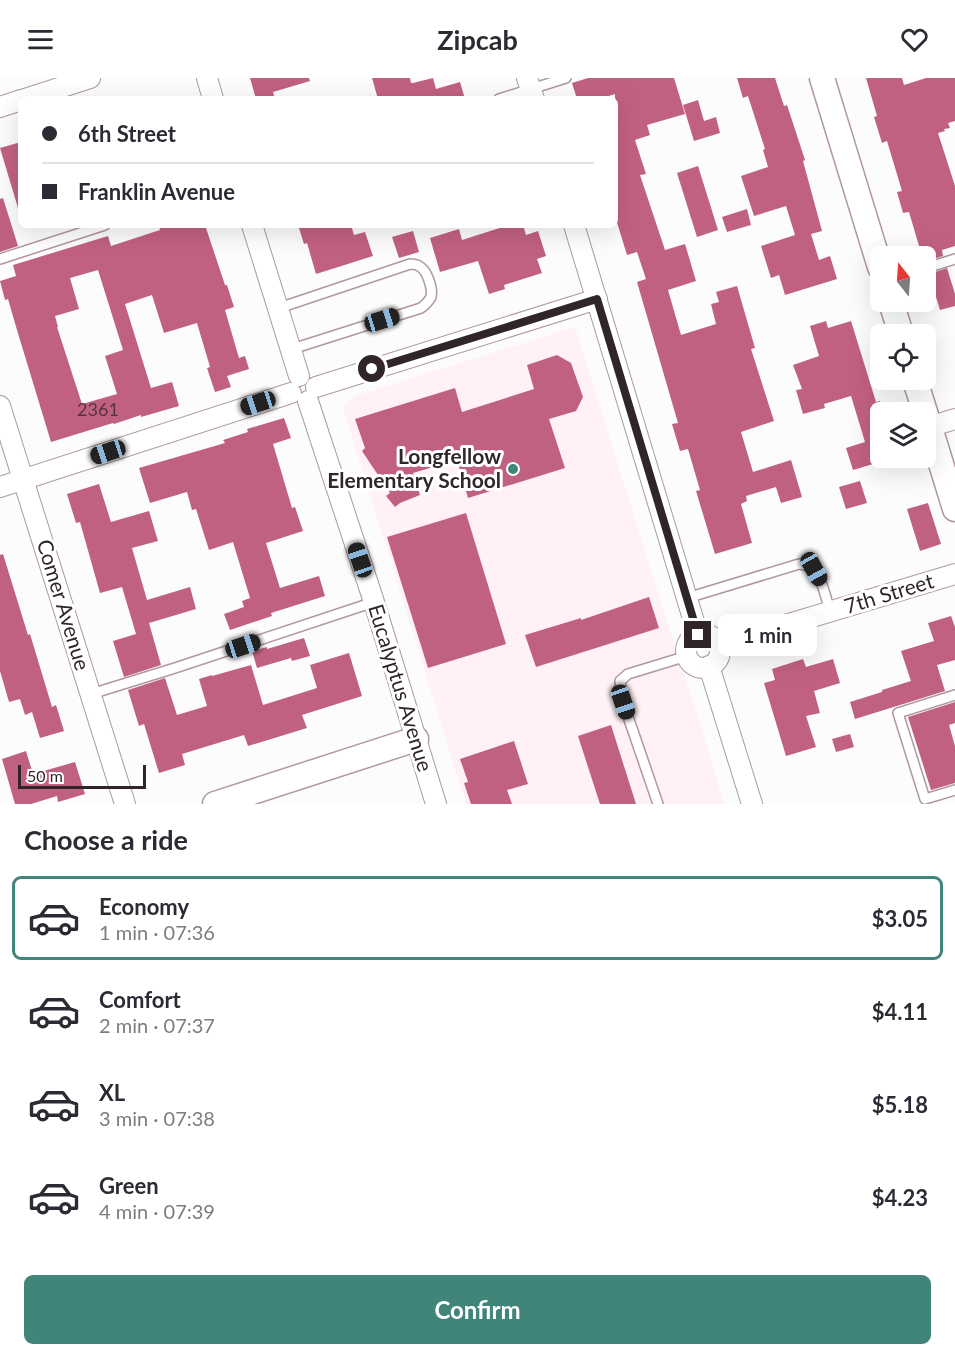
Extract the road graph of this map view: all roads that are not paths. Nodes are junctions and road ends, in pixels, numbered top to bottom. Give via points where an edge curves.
1 (90, 78) edge
2 (207, 78) edge
3 (566, 78) edge
4 (822, 78) edge
5 (531, 89) edge
6 (34, 96) edge
7 (212, 96) edge
8 (509, 96) edge
9 (18, 101) edge
10 (0, 107) edge
11 (96, 228) edge
12 (253, 228) edge
13 (574, 228) edge
14 (874, 246) edge
15 (0, 259) edge
16 (955, 259) edge
17 (936, 265) edge
18 (597, 299) junction
19 (279, 308) junction
20 (292, 349) junction
21 (303, 389) junction
22 (0, 406) edge
23 (936, 418) edge
24 (955, 419) edge
25 (936, 447) edge
26 (23, 479) junction
27 (0, 487) edge
28 (955, 509) edge
29 (955, 574) edge
30 (687, 598) junction
31 (374, 602) junction
32 (830, 612) junction
33 (698, 635) junction
34 (719, 645) junction
35 (687, 656) junction
36 (710, 666) junction
37 (91, 694) junction
38 (955, 695) edge
39 (416, 739) junction
40 (955, 790) edge
41 (125, 804) edge
42 (215, 804) edge
43 (436, 804) edge
44 (658, 804) edge
45 (752, 804) edge

1 - 6 street
2 - 7 street
3 - 5 lane
4 - 14 street
5 - 8 lane
9 - 10 street
11 - 15 lane
12 - 19 street, Eucalyptus Avenue
13 - 18 street
16 - 17 lane
18 - 21 street
18 - 30 street
19 - 20 street, Eucalyptus Avenue
19 - 20 lane via 410,264 423,269 432,286 428,302 421,308
20 - 21 street, Eucalyptus Avenue
21 - 26 street
21 - 31 street, Eucalyptus Avenue
22 - 26 street, Comer Avenue
23 - 24 street
25 - 28 street
26 - 27 street
26 - 37 street, Comer Avenue
29 - 32 street, 7th Street
30 - 32 lane via 804,564 814,569 820,580
30 - 33 street
31 - 37 lane
31 - 39 street, Eucalyptus Avenue
32 - 34 street, 7th Street
33 - 34 street via 711,635
33 - 35 street via 687,645
34 - 36 street via 718,659
35 - 36 street via 693,665
35 - 44 lane via 628,674 620,681 622,699
36 - 45 street
37 - 41 street, Comer Avenue
38 - 40 lane via 898,712 925,799
39 - 42 street
39 - 43 street, Eucalyptus Avenue

